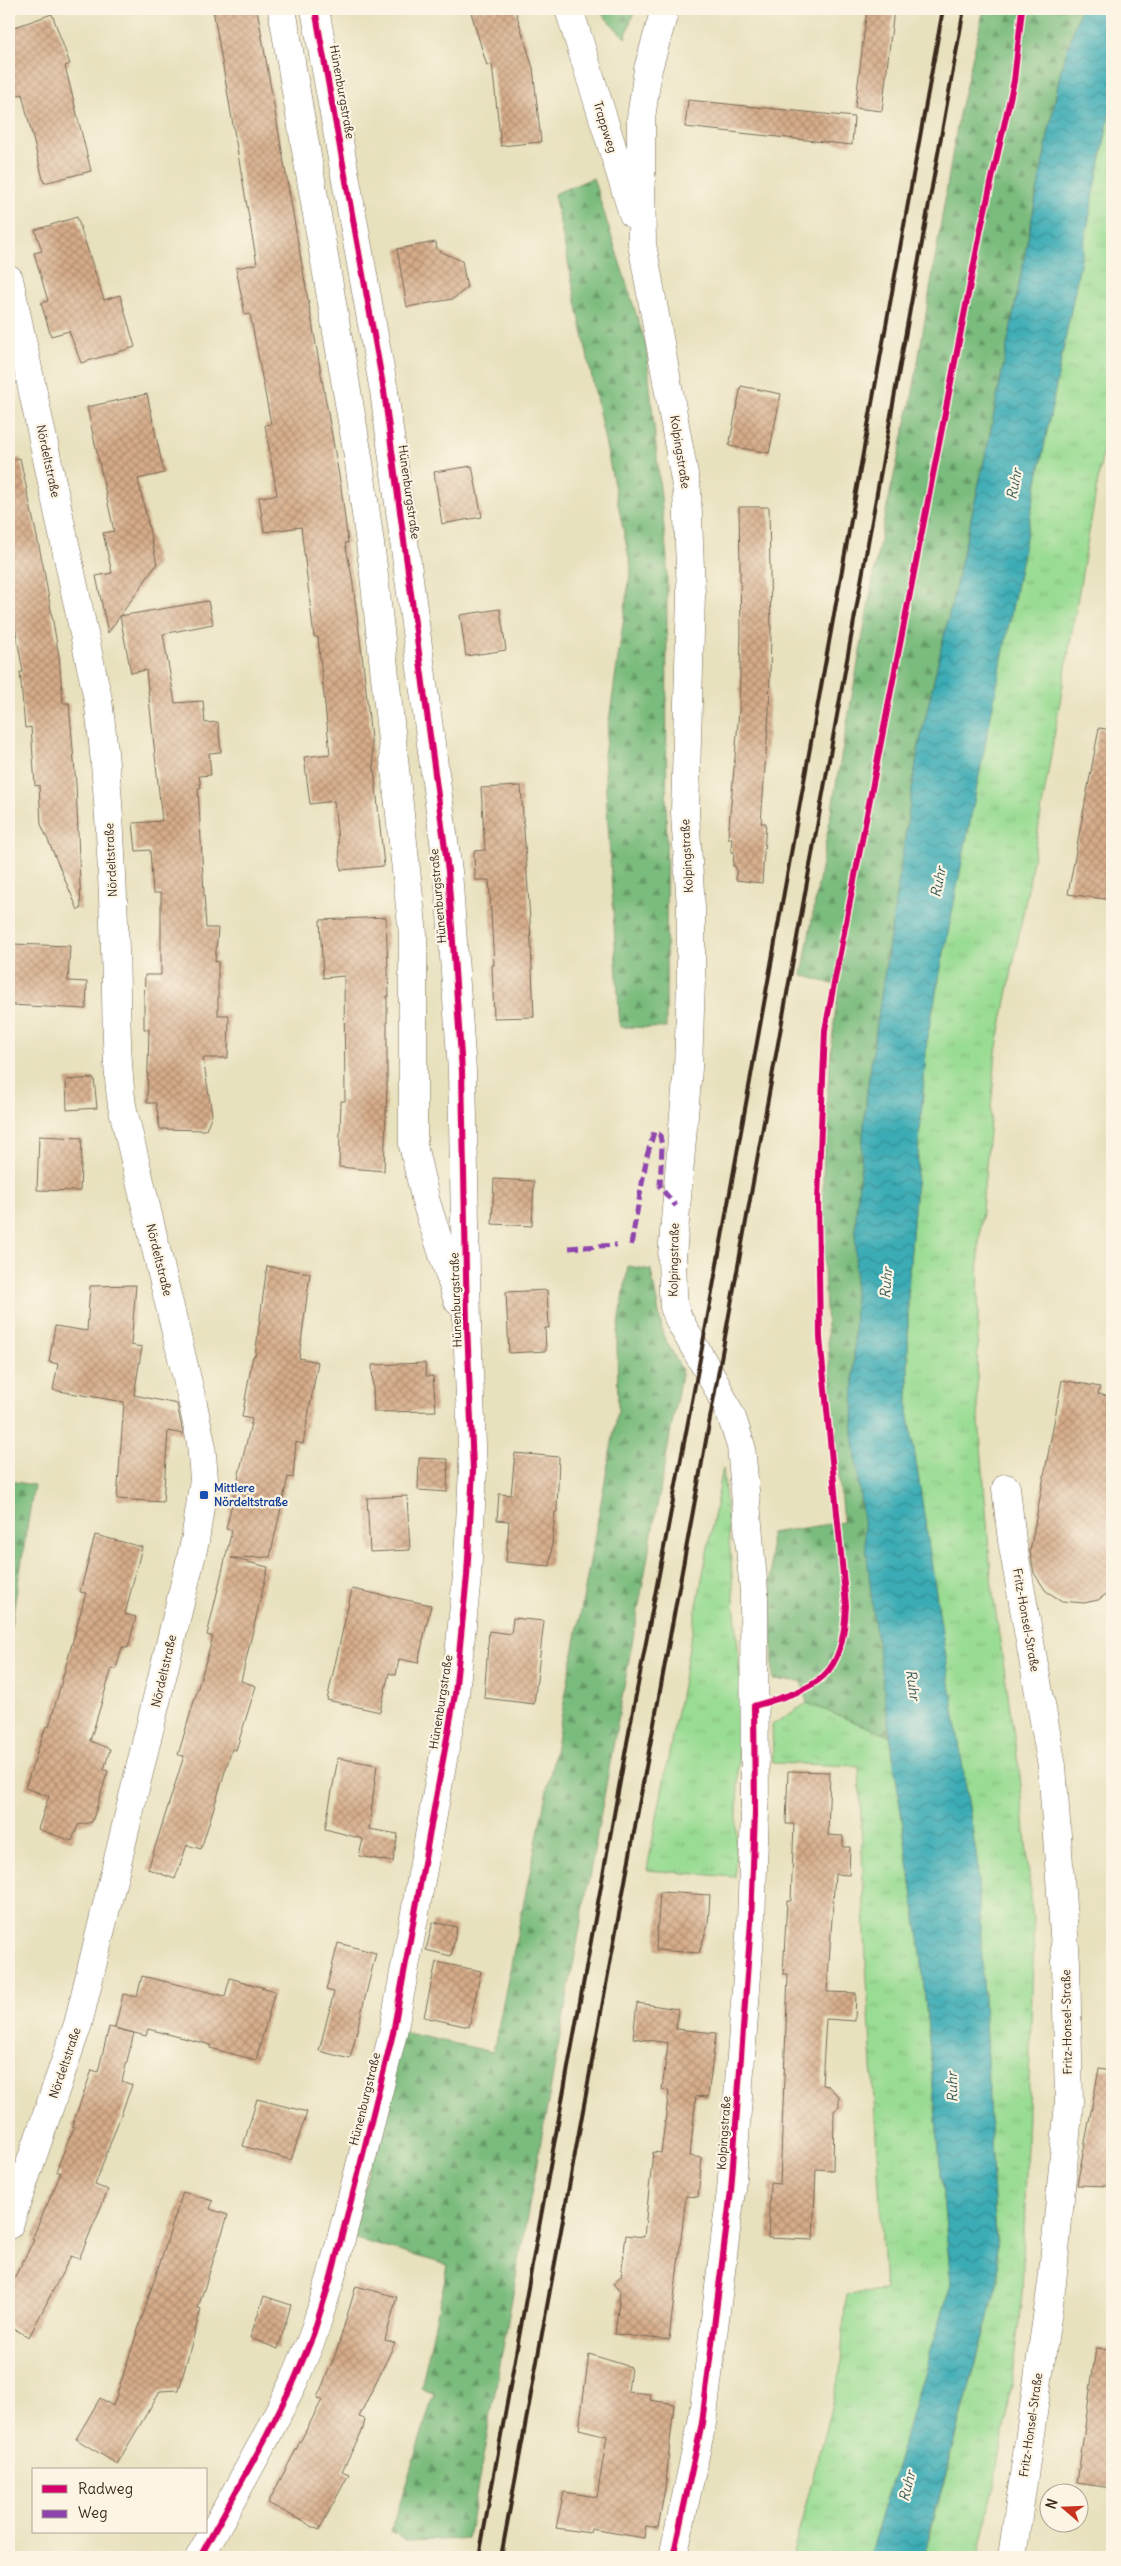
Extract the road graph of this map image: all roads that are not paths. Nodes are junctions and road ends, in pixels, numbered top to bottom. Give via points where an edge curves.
1 (282, 9) edge
2 (315, 9) edge
3 (569, 9) edge
4 (665, 9) edge
5 (642, 244) junction
6 (9, 279) edge
7 (467, 1325) junction
8 (1006, 1488) dead end
9 (9, 2225) edge
10 (200, 2557) edge
11 (674, 2557) edge
12 (1012, 2557) edge

1 - 7 street, Hünenburgstraße via 359,462 373,566 413,934 413,1145 426,1202
2 - 7 street, Hünenburgstraße via 384,391 448,871 462,1070
3 - 5 street, Trappweg
4 - 5 street, Kolpingstraße via 648,69 641,118
5 - 11 street, Kolpingstraße via 687,491 691,594 685,813 691,981 688,1068 672,1256 674,1308 720,1393 742,1446 754,1592 755,1830 732,2191 702,2423
6 - 9 street, Nördeltstraße via 100,717 107,778 117,1058 122,1106 193,1404 204,1479 195,1541 78,2024
7 - 10 street, Hünenburgstraße via 473,1470 460,1651 455,1694 393,2033 330,2281 312,2338 265,2440
8 - 12 street, Fritz-Honsel-Straße via 1012,1541 1052,1766 1066,1962 1069,2103 1052,2283

